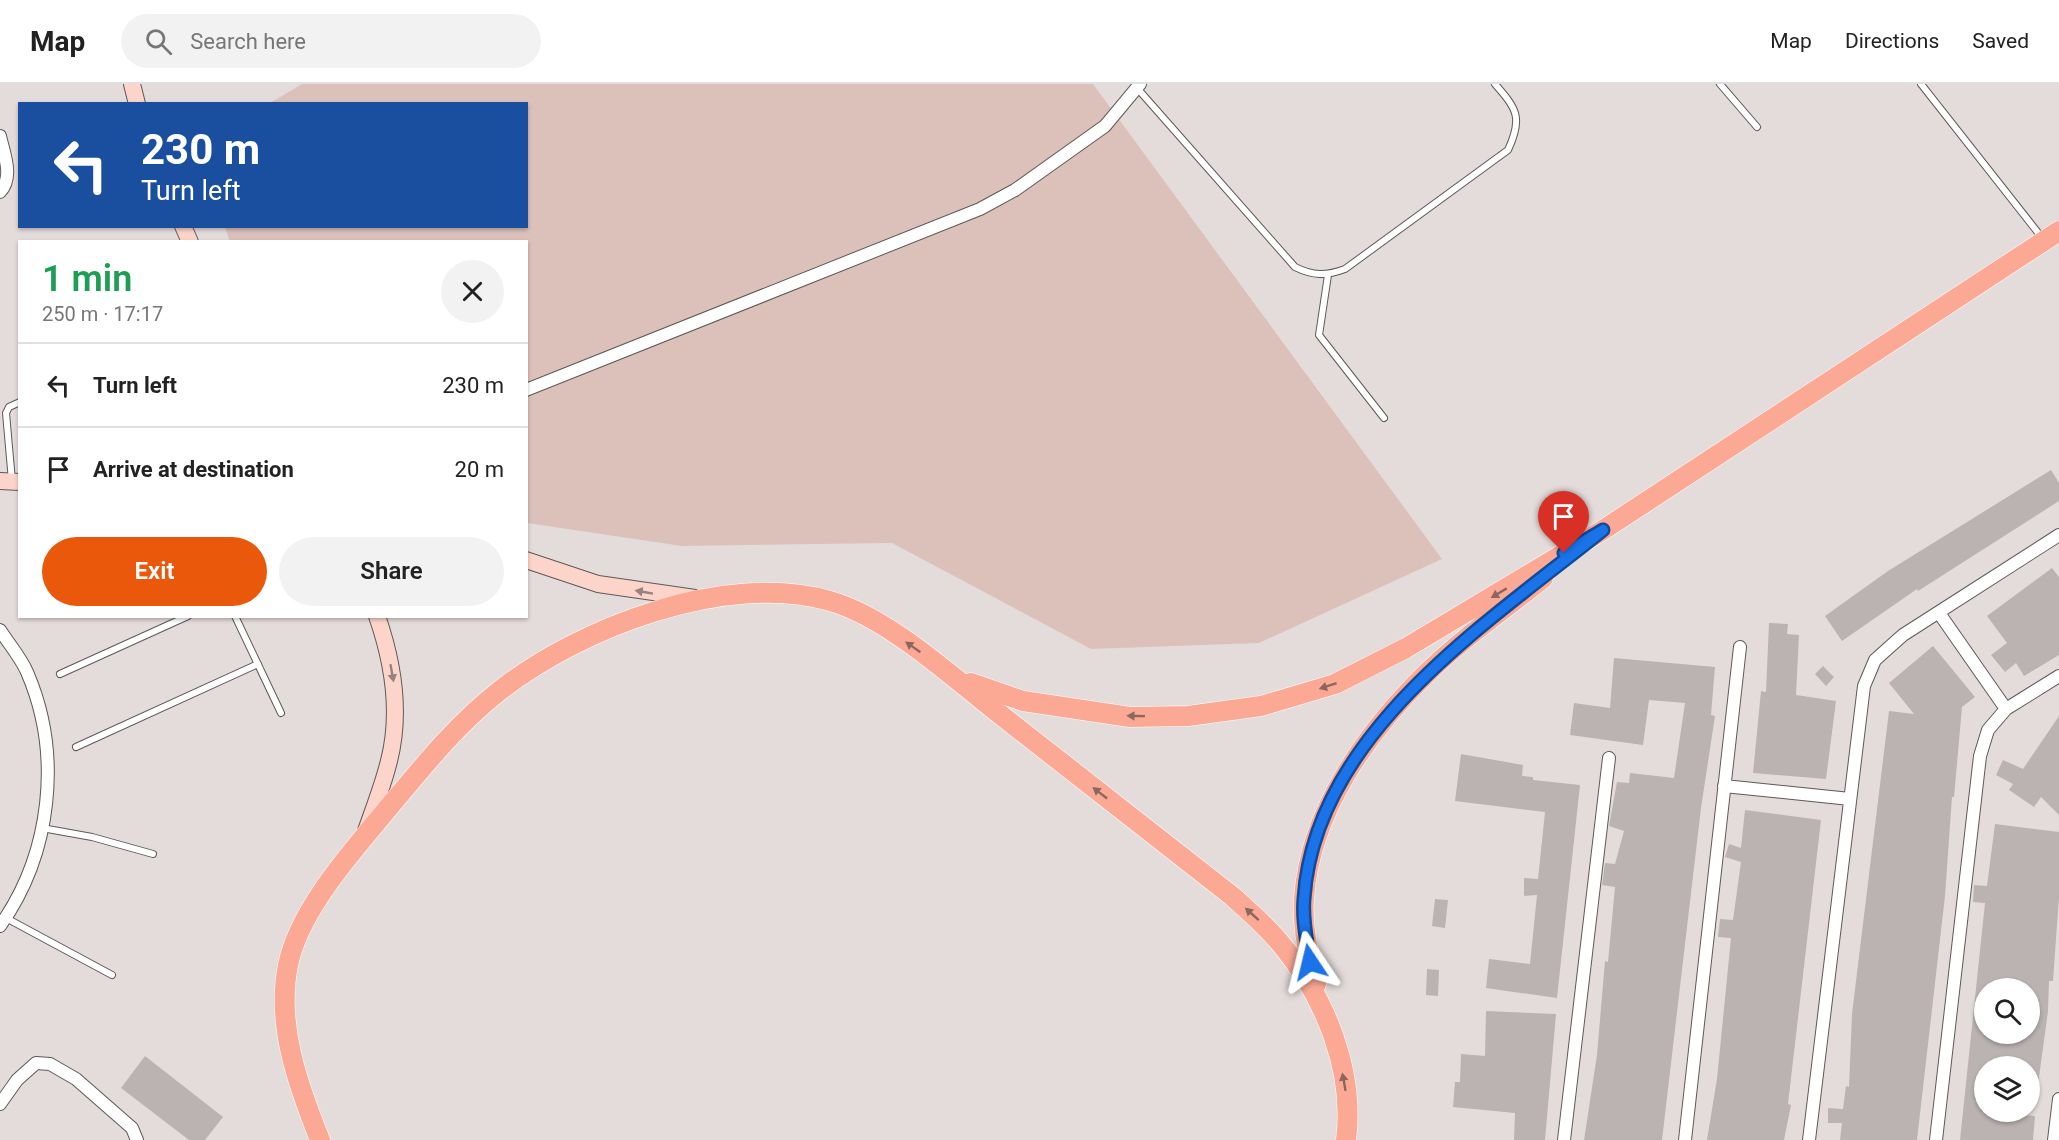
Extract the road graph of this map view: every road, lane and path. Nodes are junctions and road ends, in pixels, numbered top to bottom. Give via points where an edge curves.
1 (132, 84) edge
2 (1495, 84) edge
3 (1720, 84) edge
4 (1921, 84) edge
5 (1138, 86) edge
6 (136, 102) edge
7 (1757, 127) dead end
8 (0, 136) edge
9 (0, 192) edge
10 (2052, 236) edge
11 (1328, 275) junction
12 (528, 389) edge
13 (18, 403) edge
14 (1384, 418) dead end
15 (11, 481) edge
16 (1603, 530) junction
17 (2059, 535) edge
18 (528, 561) edge
19 (702, 599) junction
20 (1939, 613) junction
21 (184, 618) edge
22 (236, 618) edge
23 (378, 618) edge
24 (0, 630) edge
25 (1740, 647) dead end
26 (934, 663) junction
27 (258, 664) junction
28 (60, 674) dead end
29 (2059, 676) edge
30 (2006, 709) junction
31 (281, 713) dead end
32 (76, 747) dead end
33 (1609, 758) dead end
34 (1724, 786) junction
35 (1850, 799) junction
36 (42, 828) junction
37 (364, 838) junction
38 (153, 854) dead end
39 (3, 922) edge
40 (112, 975) dead end
41 (1323, 1010) junction
42 (300, 1088) junction
43 (2059, 1099) edge
44 (0, 1104) edge
45 (137, 1140) edge
46 (304, 1140) edge
47 (320, 1140) edge
48 (1346, 1140) edge
49 (1564, 1140) edge
50 (1685, 1140) edge
51 (1809, 1140) edge
52 (1936, 1140) edge
53 (2054, 1140) edge

1 - 6 street
2 - 11 lane via 1511,103 1518,128 1508,150 1345,269
3 - 7 lane
4 - 10 lane
5 - 11 lane via 1295,267 1309,274
5 - 12 street via 1105,126 980,209
8 - 9 street via 8,172
10 - 16 main road
11 - 14 lane via 1319,335
13 - 15 lane via 9,406 6,413
16 -> 26 main road via 1406,648 1335,684 1261,706 1188,717 1130,717 1075,711 983,689
16 - 41 main road via 1427,673 1362,748 1339,786 1314,846 1304,899 1310,962
17 - 20 street
19 -> 18 street via 598,584
26 -> 19 main road via 856,610 828,600 753,594
19 - 37 main road via 624,621 579,640 499,691 433,755
20 - 30 street
20 - 35 street via 1903,635 1875,660 1864,686
21 - 28 lane
22 - 27 lane
23 -> 37 street via 393,680 395,726 389,761
24 - 36 street via 27,671 41,716 48,756
25 - 34 street
41 -> 26 main road via 1282,945 1232,896
27 - 31 lane
27 - 32 lane
29 - 30 street
30 - 52 street via 1988,730 1980,756
33 - 49 street
34 - 35 street
34 - 50 street
35 - 51 street
36 - 38 lane
36 - 39 street via 35,861
37 - 42 main road via 313,907 289,961 284,989 287,1034
39 - 40 lane
48 -> 41 main road via 1346,1085
42 - 46 main road
42 - 47 main road
43 - 53 street
44 - 45 street via 17,1080 36,1063 50,1064 76,1079 132,1128

